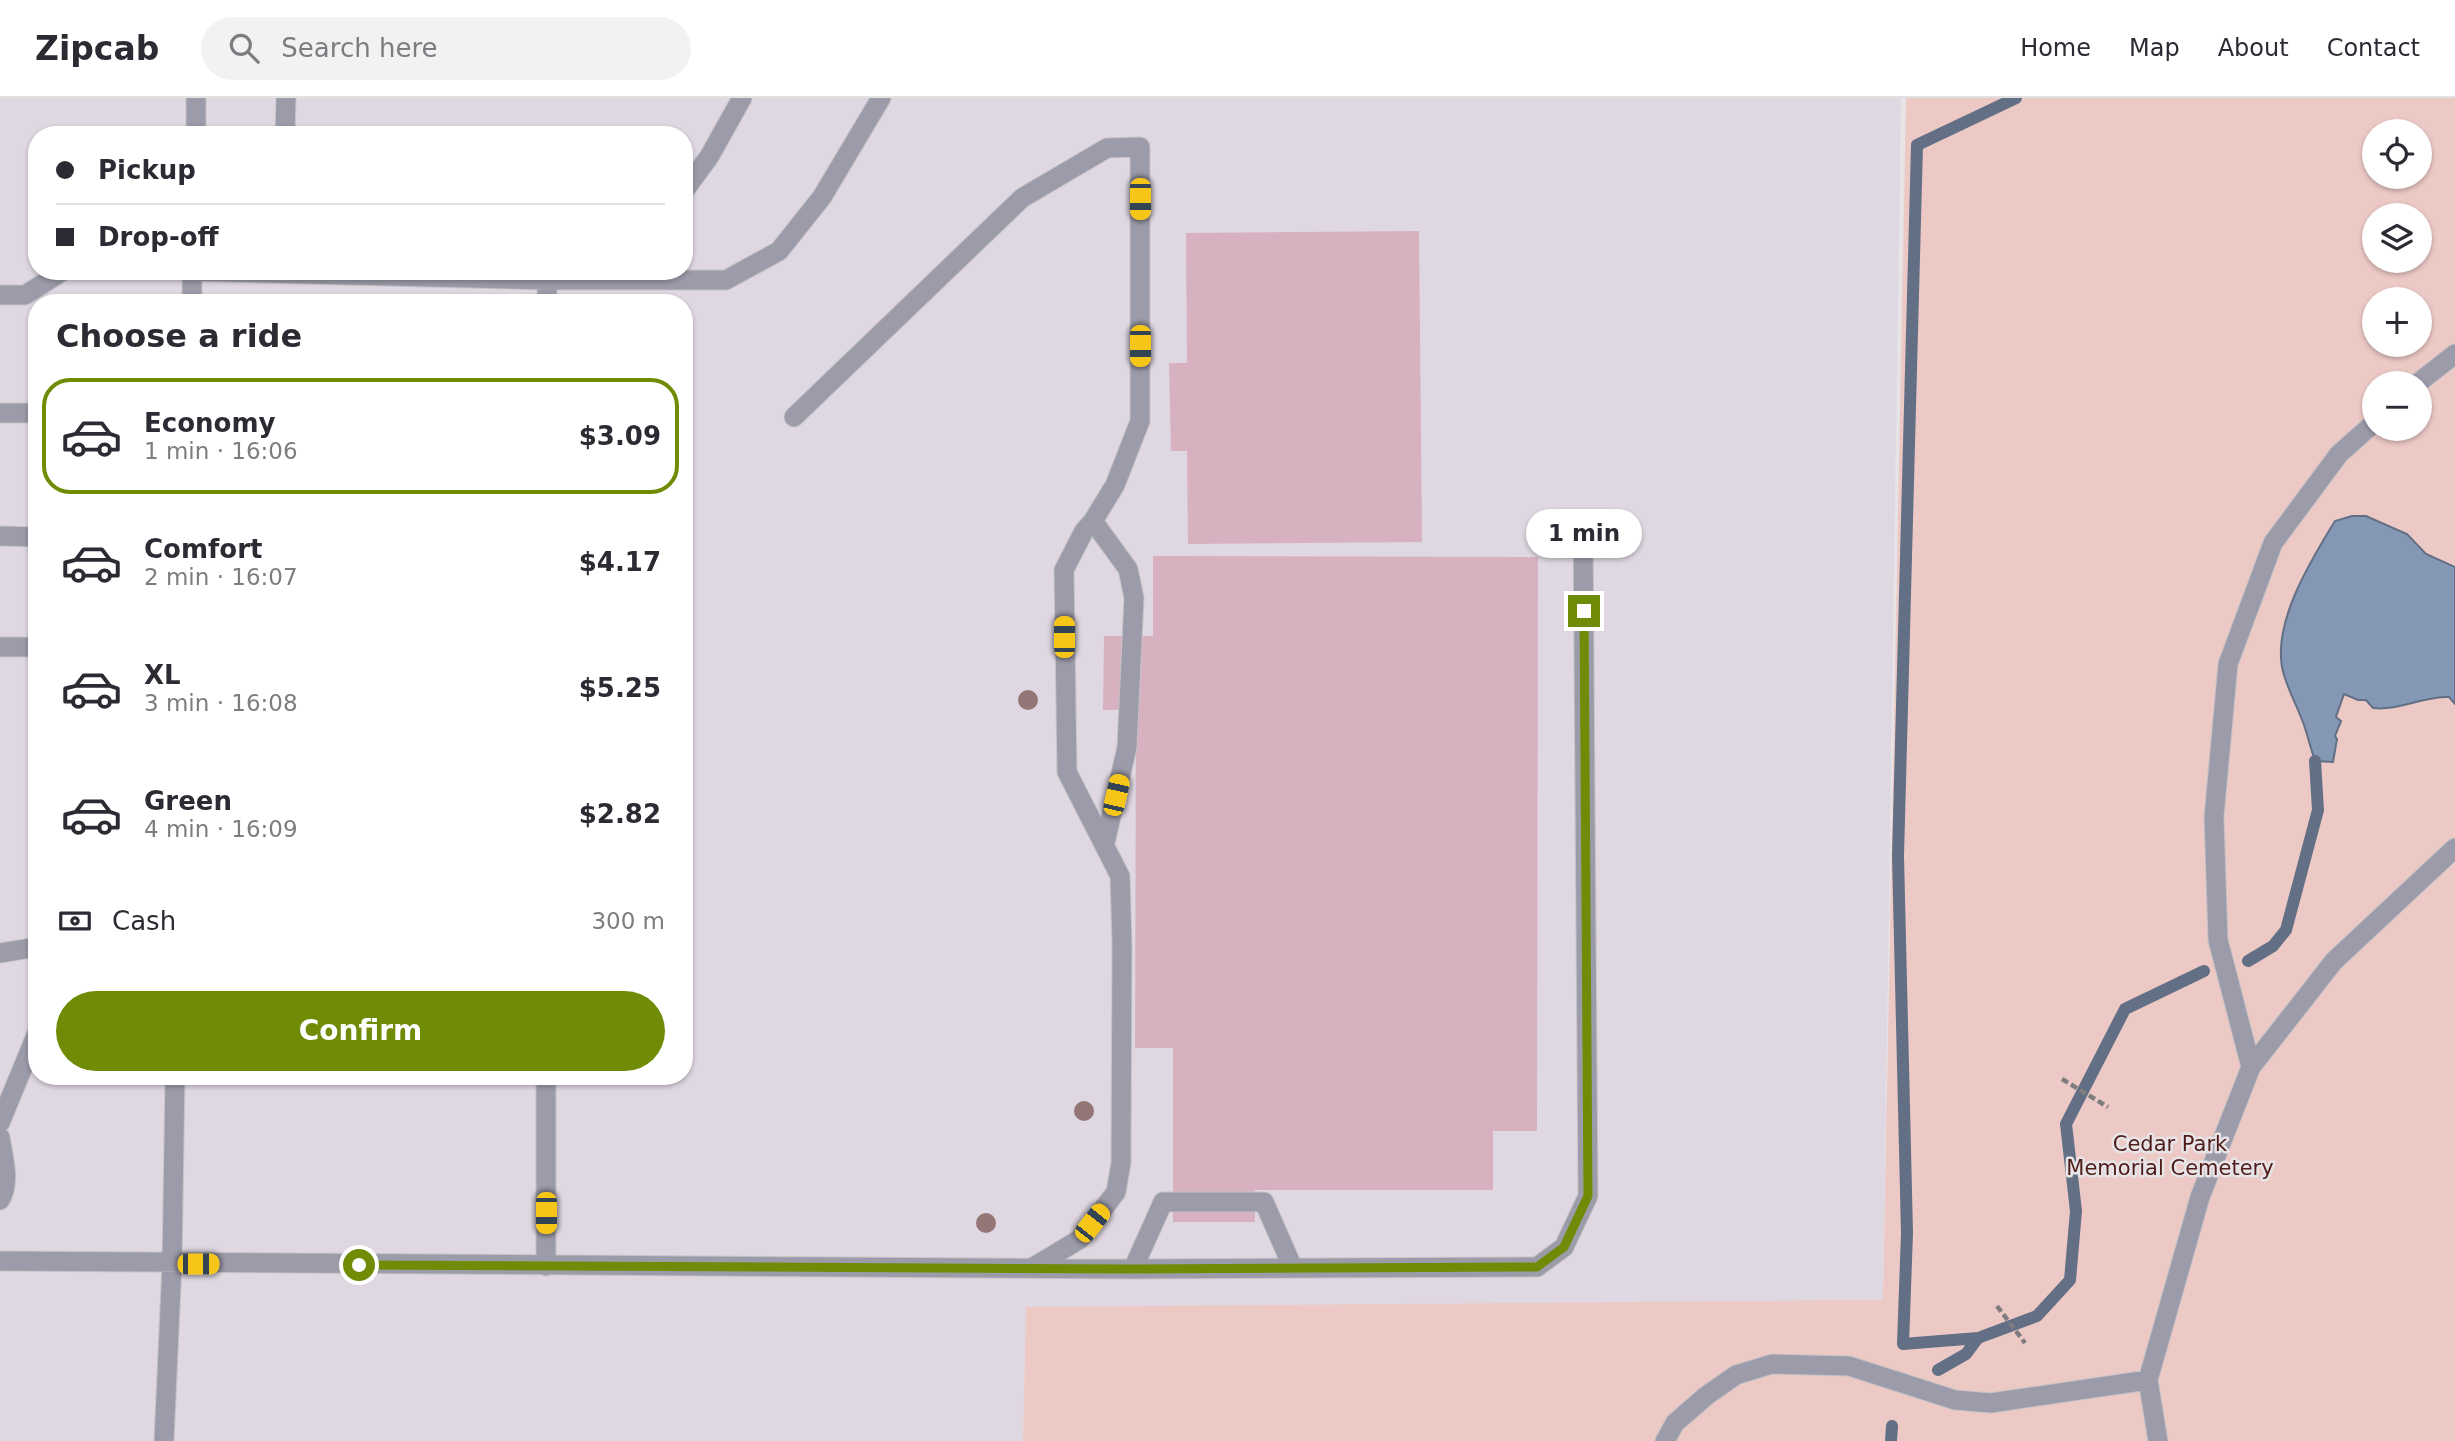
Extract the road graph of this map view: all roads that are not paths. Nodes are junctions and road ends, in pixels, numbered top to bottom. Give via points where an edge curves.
1 (196, 98) edge
2 (286, 98) edge
3 (742, 98) edge
4 (881, 98) edge
5 (196, 126) edge
6 (285, 126) edge
7 (693, 179) edge
8 (693, 279) edge
9 (49, 280) edge
10 (0, 295) edge
11 (2455, 354) edge
12 (2432, 372) edge
13 (28, 413) edge
14 (0, 414) edge
15 (793, 417) dead end
16 (2362, 434) edge
17 (1093, 521) junction
18 (1583, 528) dead end
19 (0, 536) edge
20 (28, 537) edge
21 (0, 647) edge
22 (28, 647) edge
23 (1105, 843) junction
24 (2455, 848) edge
25 (28, 948) edge
26 (0, 953) edge
27 (28, 1055) edge
28 (2251, 1067) junction
29 (175, 1085) edge
30 (546, 1085) edge
31 (0, 1123) edge
32 (0, 1137) edge
33 (0, 1200) edge
34 (0, 1261) edge
35 (172, 1264) junction
36 (545, 1266) junction
37 (1031, 1268) junction
38 (1293, 1268) junction
39 (1133, 1269) junction
40 (2148, 1380) junction
41 (164, 1441) edge
42 (1665, 1441) edge
43 (2158, 1441) edge

1 - 5 lane
2 - 6 lane
3 - 7 lane
4 - 8 lane via 822,197 779,251 726,280
9 - 10 lane via 25,295
11 - 12 lane
13 - 14 lane
15 - 17 lane via 1022,198 1107,148 1140,148 1140,421 1115,485
16 - 28 lane via 2339,454 2273,543 2228,664 2214,817 2218,940
17 - 23 lane via 1128,569 1134,598 1127,747
17 - 23 lane via 1064,570 1065,743 1067,772
18 - 38 lane via 1588,1196 1564,1247 1537,1267
19 - 20 lane
21 - 22 lane
23 - 37 lane via 1120,876 1121,1163 1116,1192 1080,1239
24 - 28 lane via 2334,961
25 - 26 lane
27 - 31 lane
28 - 40 lane via 2200,1197
29 - 35 lane
30 - 36 lane
32 - 33 lane via 5,1169 5,1193
34 - 35 lane
35 - 36 lane
35 - 41 lane
36 - 37 lane
37 - 39 lane
38 - 39 lane
38 - 39 lane via 1264,1202 1163,1202
40 - 42 lane via 1991,1403 1955,1400 1849,1366 1772,1364 1736,1376 1706,1396 1675,1423
40 - 43 lane

